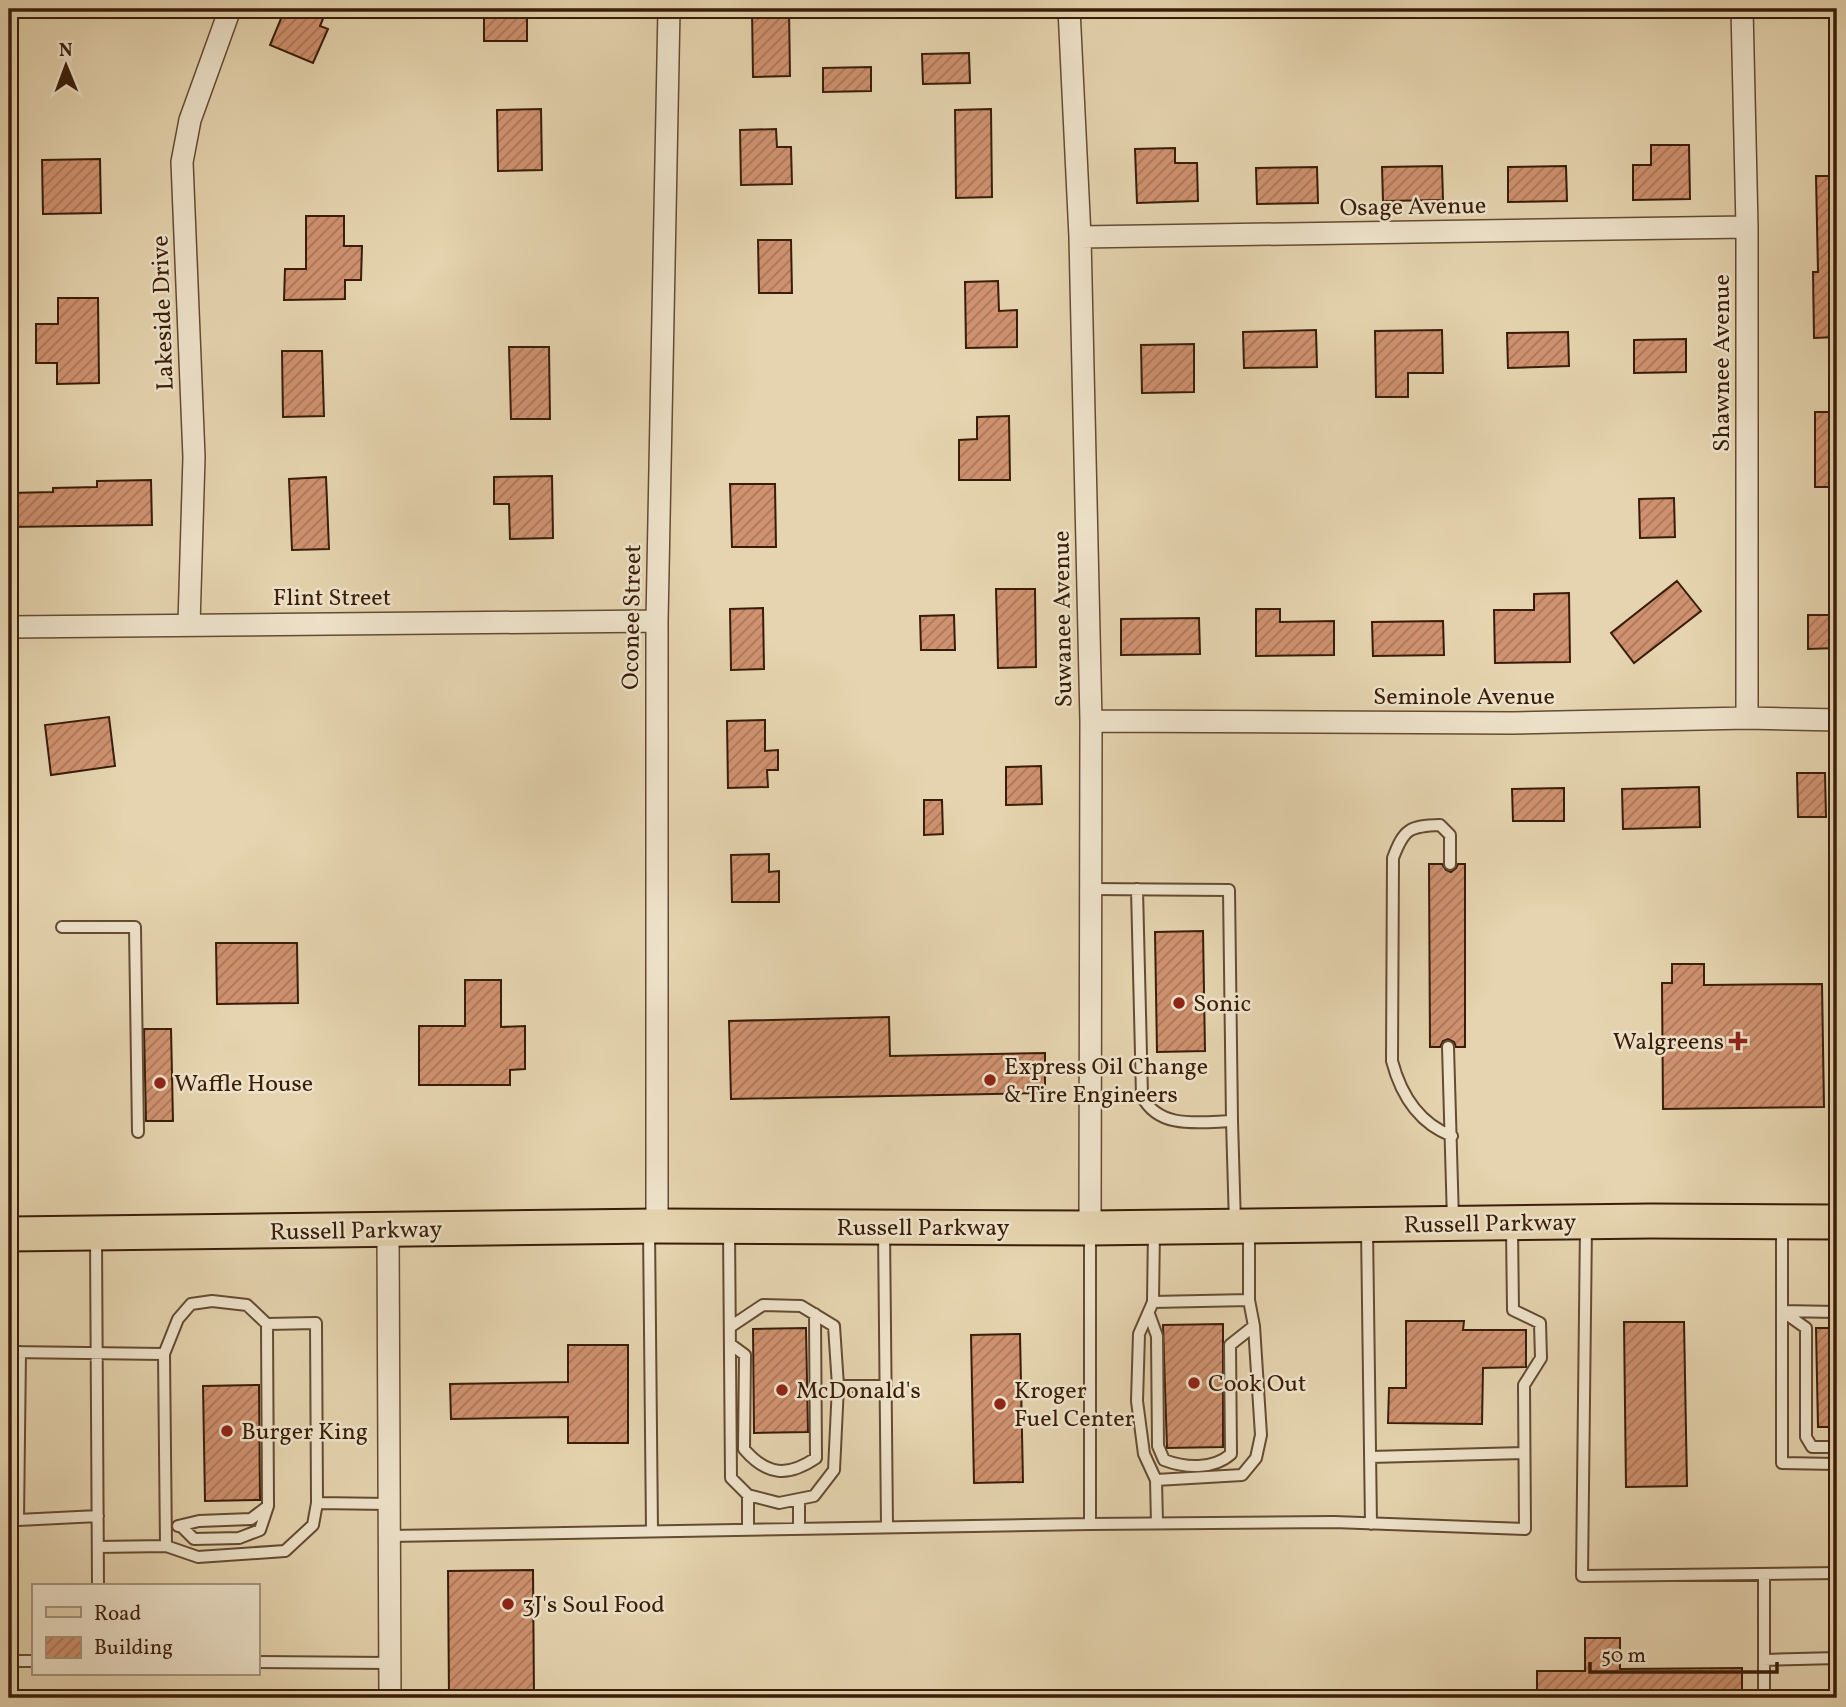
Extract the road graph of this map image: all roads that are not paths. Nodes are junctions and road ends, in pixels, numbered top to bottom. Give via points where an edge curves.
1 (230, 9) edge
2 (668, 9) edge
3 (1069, 9) edge
4 (1742, 9) edge
5 (1747, 226) junction
6 (1080, 237) junction
7 (657, 621) junction
8 (189, 624) junction
9 (9, 626) edge
10 (1747, 718) junction
11 (1837, 720) edge
12 (1091, 721) junction
13 (1450, 864) dead end
14 (1090, 889) junction
15 (1137, 889) junction
16 (62, 927) dead end
17 (1448, 1048) dead end
18 (1232, 1121) junction
19 (138, 1132) dead end
20 (1452, 1136) junction
21 (1587, 1222) junction
22 (1782, 1222) junction
23 (1837, 1222) edge
24 (1512, 1223) junction
25 (1453, 1224) junction
26 (1367, 1225) junction
27 (653, 1226) junction
28 (729, 1226) junction
29 (1242, 1226) junction
30 (884, 1227) junction
31 (1154, 1227) junction
32 (1090, 1228) junction
33 (388, 1231) junction
34 (96, 1233) junction
35 (9, 1234) edge
36 (1249, 1300) junction
37 (1153, 1301) junction
38 (1782, 1311) junction
39 (1837, 1312) edge
40 (815, 1314) junction
41 (1149, 1314) junction
42 (267, 1324) junction
43 (1254, 1326) junction
44 (730, 1327) junction
45 (730, 1344) junction
46 (15, 1352) edge
47 (97, 1354) junction
48 (164, 1354) junction
49 (838, 1386) junction
50 (886, 1386) junction
51 (1837, 1447) edge
52 (1524, 1453) junction
53 (1370, 1457) junction
54 (1837, 1464) edge
55 (1156, 1480) junction
56 (748, 1495) junction
57 (799, 1500) junction
58 (317, 1503) junction
59 (390, 1504) junction
60 (268, 1506) junction
61 (98, 1516) junction
62 (167, 1524) junction
63 (1090, 1524) junction
64 (1157, 1524) junction
65 (1371, 1524) junction
66 (181, 1526) junction
67 (887, 1527) junction
68 (799, 1529) junction
69 (748, 1530) junction
70 (652, 1531) junction
71 (390, 1536) junction
72 (166, 1546) junction
73 (98, 1547) junction
74 (1837, 1573) edge
75 (1764, 1574) junction
76 (98, 1584) edge
77 (1837, 1658) edge
78 (1764, 1660) junction
79 (9, 1661) edge
80 (32, 1661) edge
81 (259, 1662) edge
82 (390, 1662) junction
83 (390, 1698) edge
84 (1764, 1698) edge

1 - 8 street, Lakeside Drive via 190,120 182,162 194,457
2 - 7 street, Oconee Street
3 - 6 street, Suwanee Avenue
4 - 5 street, Shawnee Avenue
5 - 6 street, Osage Avenue
5 - 10 street, Shawnee Avenue
6 - 12 street, Suwanee Avenue
7 - 8 street, Flint Street
7 - 27 street, Oconee Street
8 - 9 street, Flint Street
10 - 11 street, Seminole Avenue
10 - 12 street, Seminole Avenue via 1513,723
12 - 14 street, Suwanee Avenue
13 - 20 lane via 1450,835 1440,825 1406,831 1393,858 1392,1061 1398,1085 1412,1106 1434,1129
14 - 15 lane
14 - 32 street, Suwanee Avenue
15 - 18 lane via 1142,1096 1159,1117 1179,1122
15 - 18 lane via 1229,890
16 - 19 lane via 135,927
17 - 20 lane
18 - 29 lane
20 - 25 lane
21 - 22 main road, Russell Parkway
21 - 24 main road, Russell Parkway
21 - 75 lane via 1582,1576
22 - 23 main road, Russell Parkway
22 - 38 lane
24 - 25 main road, Russell Parkway
24 - 52 lane via 1513,1310 1540,1323 1541,1358 1524,1385
25 - 26 main road, Russell Parkway
26 - 29 main road, Russell Parkway
26 - 53 lane
27 - 28 main road, Russell Parkway
27 - 33 main road, Russell Parkway
27 - 70 lane
28 - 30 main road, Russell Parkway
28 - 44 lane
29 - 31 main road, Russell Parkway
29 - 36 lane
30 - 32 main road, Russell Parkway
30 - 50 lane
31 - 32 main road, Russell Parkway
31 - 37 lane
32 - 63 lane
33 - 34 main road, Russell Parkway
33 - 59 street
34 - 35 main road, Russell Parkway
34 - 47 lane
36 - 37 lane
36 - 43 lane
37 - 41 lane
38 - 39 lane
38 - 51 lane via 1806,1328 1806,1437 1812,1447
38 - 54 lane via 1782,1463
40 - 44 lane via 801,1306 763,1306
40 - 45 lane via 816,1458 799,1470 779,1472 755,1462 744,1449 745,1355
40 - 49 lane via 834,1326
41 - 43 lane via 1157,1336 1158,1446 1164,1460 1182,1466 1220,1464 1231,1454 1230,1345
41 - 55 lane via 1139,1334 1137,1401 1144,1454
42 - 48 lane via 247,1304 191,1304 178,1319
42 - 58 lane via 316,1323
42 - 60 lane
43 - 55 lane via 1261,1435 1256,1458 1242,1475
44 - 45 lane
45 - 56 lane via 731,1478
46 - 47 lane
46 - 61 lane via 18,1520
47 - 48 lane
47 - 61 lane
48 - 62 lane
49 - 50 lane
49 - 57 lane via 834,1470 814,1496
50 - 67 lane
52 - 53 lane
52 - 65 lane via 1525,1530
53 - 65 lane
55 - 64 lane
56 - 57 lane via 779,1503
56 - 69 lane
57 - 68 lane
58 - 59 lane
58 - 72 lane via 313,1525 285,1551 198,1557
59 - 71 street
60 - 66 lane via 251,1519
60 - 66 lane via 260,1530 239,1538 194,1539
61 - 73 lane
62 - 66 lane
62 - 72 lane
63 - 64 lane
63 - 67 lane
64 - 65 lane
67 - 68 lane
68 - 69 lane
69 - 70 lane
70 - 71 lane
71 - 82 street
72 - 73 lane
73 - 76 lane
74 - 75 lane
75 - 78 lane
77 - 78 lane
78 - 84 lane
79 - 80 lane
81 - 82 lane
82 - 83 street

